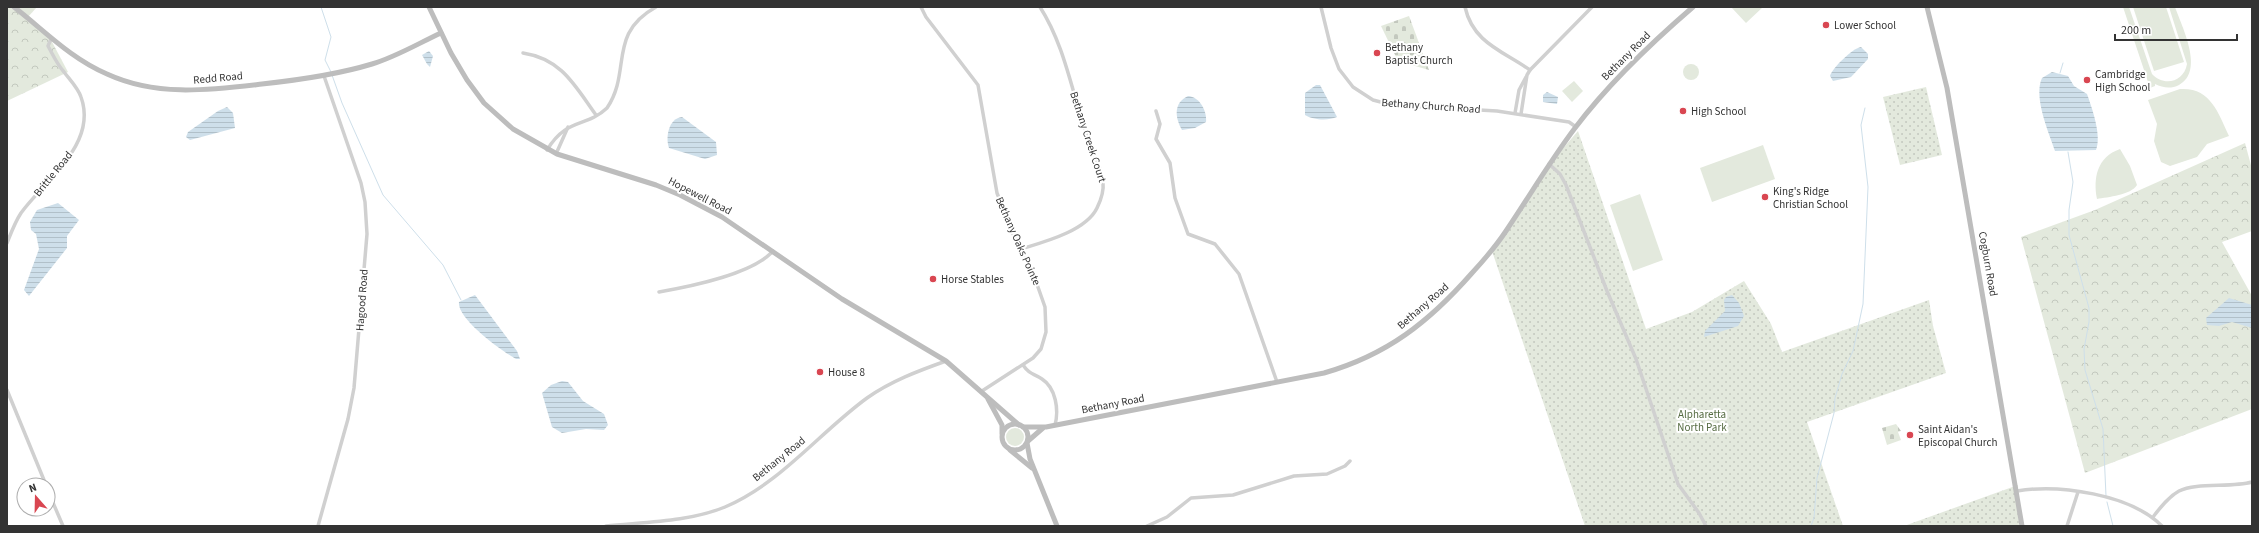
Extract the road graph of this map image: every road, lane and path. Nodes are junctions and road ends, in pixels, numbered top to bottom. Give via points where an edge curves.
1 (14, 7) edge
2 (429, 7) edge
3 (656, 7) edge
4 (921, 7) edge
5 (1040, 7) edge
6 (1321, 7) edge
7 (1465, 7) edge
8 (1592, 7) edge
9 (1693, 7) edge
10 (1927, 7) edge
11 (441, 33) junction
12 (51, 39) junction
13 (523, 53) dead end
14 (1530, 70) junction
15 (1527, 75) junction
16 (324, 76) junction
17 (1156, 111) dead end
18 (1515, 113) junction
19 (1521, 114) junction
20 (596, 115) junction
21 (1576, 126) junction
22 (568, 127) junction
23 (547, 150) junction
24 (556, 154) junction
25 (1549, 164) junction
26 (7, 243) edge
27 (1021, 249) junction
28 (773, 251) junction
29 (659, 292) dead end
30 (946, 361) junction
31 (1023, 365) junction
32 (1277, 382) junction
33 (7, 390) edge
34 (982, 391) junction
35 (987, 396) junction
36 (1055, 425) junction
37 (1021, 426) junction
38 (1046, 427) junction
39 (1002, 434) junction
40 (1028, 442) junction
41 (1009, 449) junction
42 (1350, 461) dead end
43 (1034, 470) junction
44 (43, 477) edge
45 (2252, 482) edge
46 (2016, 491) junction
47 (2078, 492) junction
48 (56, 511) edge
49 (2152, 517) junction
50 (62, 526) edge
51 (318, 526) edge
52 (606, 526) edge
53 (1057, 526) edge
54 (1147, 526) edge
55 (1706, 526) edge
56 (2022, 526) edge
57 (2067, 526) edge
58 (2162, 526) edge

1 - 12 street, Redd Road
2 - 11 street, Hopewell Road
3 - 20 street via 638,20 628,32 622,49 618,83 607,108
4 - 27 street, Bethany Oaks Pointe via 978,86 997,192
5 - 27 street, Bethany Creek Court via 1059,46 1104,188 1098,207 1087,221
6 - 18 street, Bethany Church Road via 1339,69 1345,79 1361,94 1392,105 1456,107
7 - 14 street via 1469,22 1480,37
8 - 14 street
9 - 21 street, Bethany Road via 1631,64
10 - 46 street, Cogburn Road via 1947,88
11 - 16 street, Redd Road via 373,64
11 - 23 street, Hopewell Road via 467,80 484,103 513,129
12 - 16 street, Redd Road via 69,54 107,75 159,89 206,90
12 - 26 street, Brittle Road via 48,46 54,58 81,96 84,108 83,126 77,143 58,170 21,213
13 - 20 street via 538,56 562,69
14 - 15 street
15 - 18 street via 1519,90
15 - 19 street
16 - 51 street, Hagood Road via 361,183 367,234 354,388 348,419
17 - 32 street via 1160,124 1156,138 1170,164 1176,198 1188,234 1215,244 1239,274
18 - 19 street, Bethany Church Road
19 - 21 street, Bethany Church Road via 1569,122
20 - 22 street
21 - 25 street, Bethany Road
22 - 23 street via 557,135
22 - 24 street
23 - 24 street, Hopewell Road
24 - 28 street, Hopewell Road via 680,195 722,217
25 - 32 street, Bethany Road via 1497,244 1455,292 1423,323 1398,341 1356,362
25 - 55 street via 1560,174 1566,185 1636,359 1678,484
27 - 31 street, Bethany Oaks Pointe via 1044,301 1047,326 1046,338 1041,349
28 - 29 street via 765,258 711,281
28 - 30 street, Hopewell Road via 842,299
30 - 34 street, Hopewell Road
30 - 52 street, Bethany Road via 901,378 875,392 763,486 738,501 696,516
31 - 34 street, Bethany Oaks Pointe
31 - 36 street via 1029,374 1046,382 1055,398
32 - 36 street, Bethany Road
33 - 44 street
34 - 35 street, Hopewell Road
35 - 37 street, Hopewell Road via 1010,419
35 - 39 street, Hopewell Road via 1002,425
36 - 38 street, Bethany Road
37 - 38 street, Bethany Road
37 - 39 street via 1011,425
37 - 40 street via 1028,433
38 - 40 street, Bethany Road
39 - 41 street via 1003,443
40 - 41 street via 1021,449
40 - 43 street via 1027,449
41 - 43 street
42 - 54 street via 1327,474 1294,476 1233,495 1191,498 1167,517
43 - 53 street
45 - 49 street via 2184,489 2171,497
46 - 47 street via 2055,488
46 - 56 street, Cogburn Road
47 - 49 street via 2120,502
47 - 57 street
48 - 50 street
49 - 58 street

